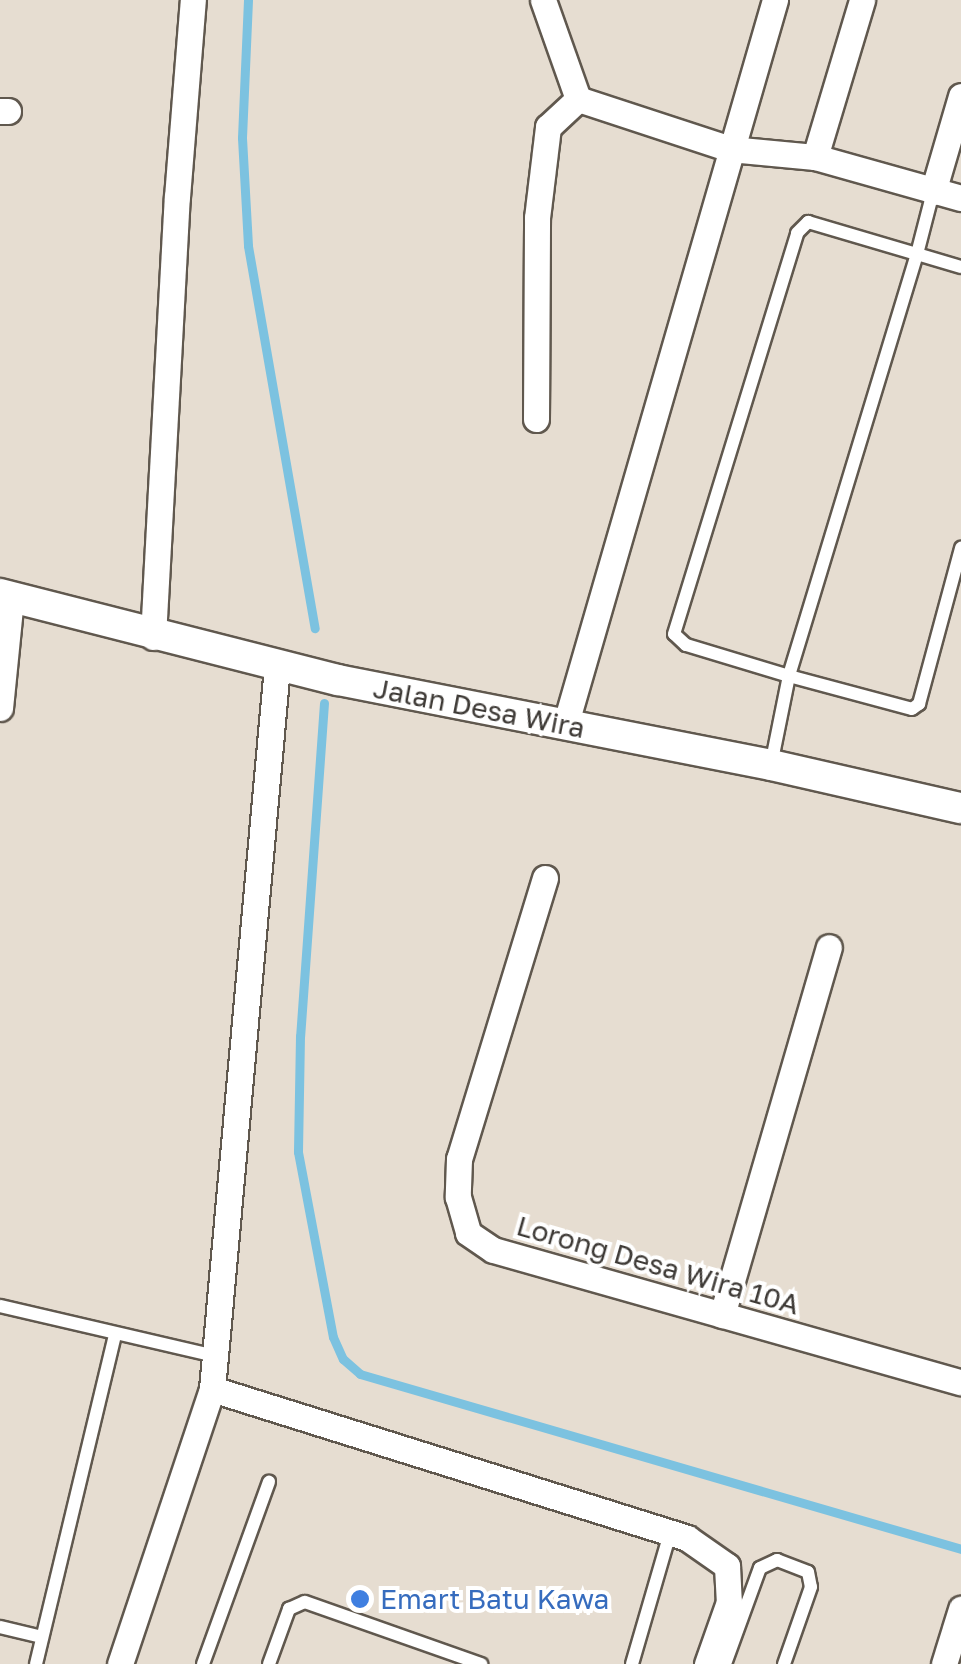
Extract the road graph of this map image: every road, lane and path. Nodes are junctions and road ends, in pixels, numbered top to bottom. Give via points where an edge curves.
1 (194, 0) edge
2 (542, 0) edge
3 (775, 0) edge
4 (862, 0) edge
5 (961, 96) edge
6 (578, 99) junction
7 (730, 149) junction
8 (816, 158) junction
9 (933, 192) junction
10 (961, 198) edge
11 (917, 254) junction
12 (961, 268) edge
13 (536, 419) dead end
14 (961, 548) edge
15 (6, 596) edge
16 (154, 637) junction
17 (277, 666) junction
18 (790, 676) junction
19 (0, 708) edge
20 (565, 726) junction
21 (771, 765) junction
22 (961, 808) edge
23 (545, 878) dead end
24 (830, 946) dead end
25 (0, 1306) edge
26 (722, 1314) junction
27 (115, 1334) junction
28 (215, 1356) junction
29 (961, 1382) edge
30 (212, 1389) junction
31 (269, 1482) dead end
32 (670, 1533) junction
33 (961, 1609) edge
34 (0, 1627) edge
35 (42, 1638) junction
36 (36, 1664) edge
37 (120, 1664) edge
38 (204, 1664) edge
39 (269, 1664) edge
40 (481, 1664) edge
41 (632, 1664) edge
42 (707, 1664) edge
43 (725, 1664) edge
44 (784, 1664) edge
45 (944, 1664) edge

1 - 16 street
2 - 6 street
3 - 7 street
4 - 8 street
5 - 9 street
6 - 7 street
6 - 13 street via 548,126 537,218
7 - 8 street
7 - 20 street
8 - 9 street
9 - 10 street
9 - 11 lane
11 - 12 lane
11 - 18 lane
11 - 18 lane via 808,222 797,232 674,634 678,642
14 - 18 lane via 919,704 912,709
15 - 16 street, Jalan Desa Wira
15 - 19 street
16 - 17 street, Jalan Desa Wira
17 - 20 street, Jalan Desa Wira
17 - 28 street
18 - 21 lane
20 - 21 street, Jalan Desa Wira
21 - 22 street, Jalan Desa Wira
23 - 26 street, Lorong Desa Wira 10A via 459,1159 458,1197 468,1234 493,1250
24 - 26 street
25 - 27 lane
26 - 29 street, Lorong Desa Wira 10A
27 - 28 lane
27 - 35 lane
28 - 30 street
30 - 32 street
30 - 37 street
31 - 38 lane
32 - 41 lane
32 - 42 street via 728,1566 728,1602
33 - 45 street
34 - 35 lane
35 - 36 lane
39 - 40 lane via 290,1608 305,1602
43 - 44 lane via 760,1568 777,1560 808,1572 811,1587

